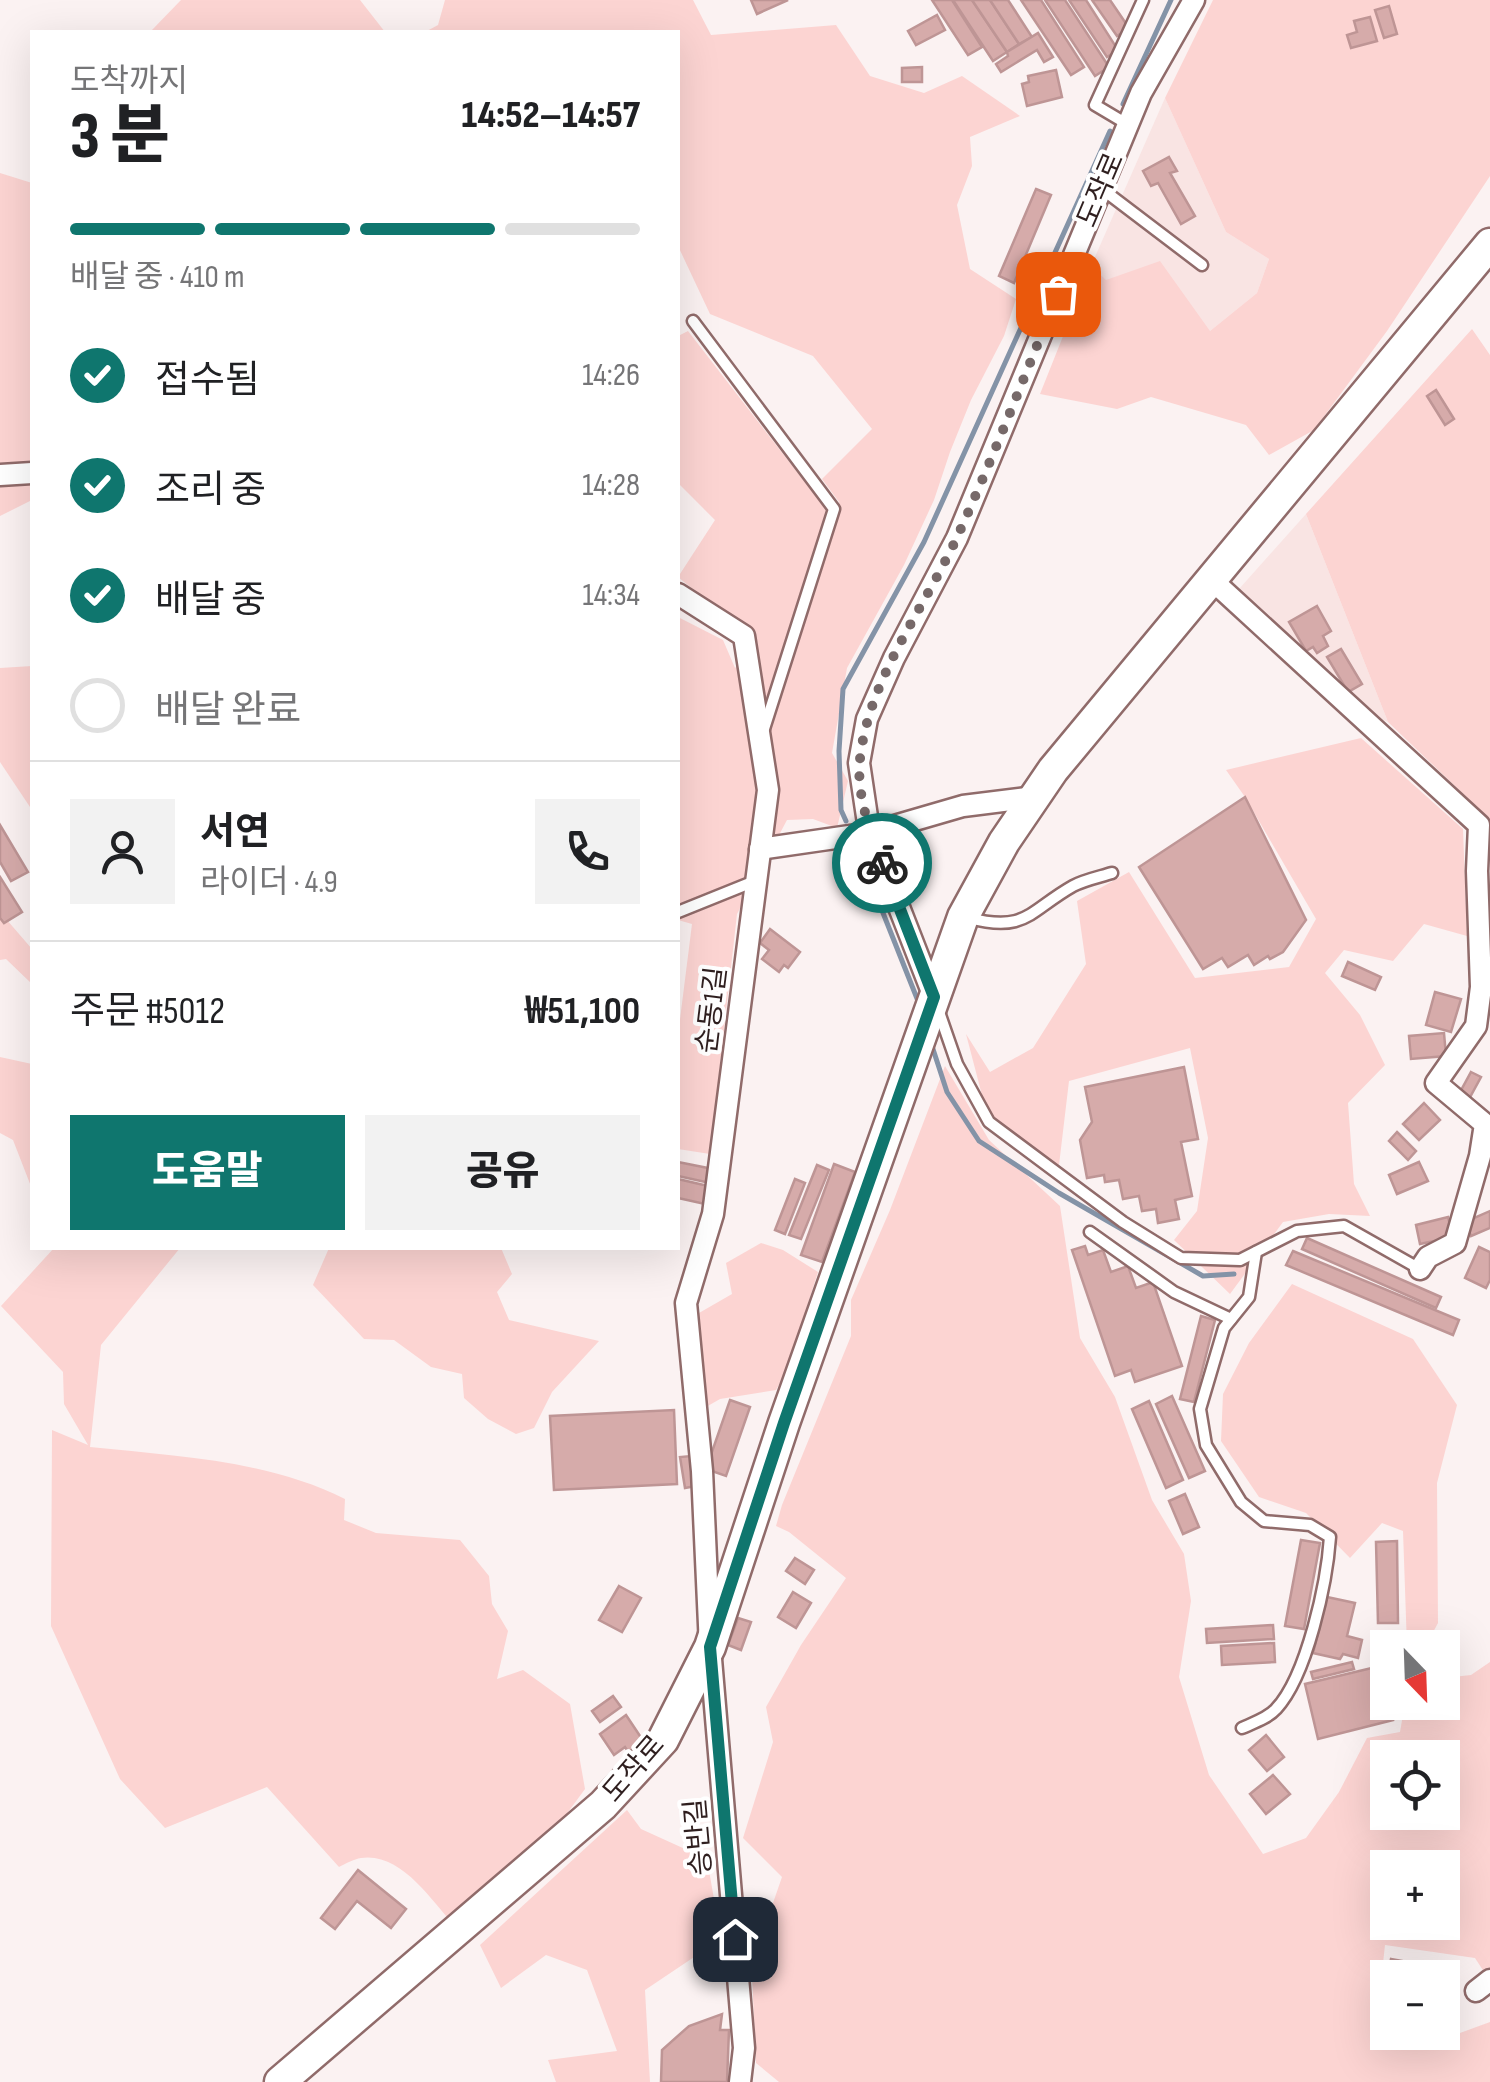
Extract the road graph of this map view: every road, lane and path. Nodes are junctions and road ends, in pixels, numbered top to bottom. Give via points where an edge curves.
1 (1143, 0) edge
2 (1194, 0) edge
3 (1128, 125) junction
4 (1102, 189) junction
5 (1490, 244) edge
6 (1202, 264) dead end
7 (694, 321) dead end
8 (30, 473) edge
9 (0, 475) edge
10 (1212, 581) junction
11 (680, 595) edge
12 (760, 742) junction
13 (1035, 797) junction
14 (870, 833) junction
15 (760, 849) junction
16 (1112, 874) dead end
17 (756, 880) junction
18 (680, 911) edge
19 (964, 917) junction
20 (934, 997) junction
21 (1090, 1232) dead end
22 (1256, 1252) junction
23 (1420, 1269) joint
24 (1231, 1319) junction
25 (710, 1647) junction
26 (1242, 1728) dead end
27 (280, 2082) edge
28 (740, 2082) edge

1 - 3 lane via 1096,105
2 - 3 street, 도작로
3 - 4 street, 도작로
4 - 6 lane
4 - 14 street, 도작로 via 957,538 867,718 859,764
5 - 10 street, 도작로
7 - 12 lane via 834,509
8 - 9 street
10 - 13 street, 도작로
10 - 23 street via 1479,825 1476,1026 1436,1083 1485,1124 1455,1243
11 - 12 street, 순동1길 via 744,636
12 - 15 street, 순동1길 via 768,790
13 - 14 street via 963,806
13 - 19 street, 도작로
14 - 15 street
14 - 20 street, 도작로
15 - 17 street, 순동1길
16 - 19 lane via 1074,885 1026,920 992,924
17 - 18 lane
17 - 25 street, 순동1길 via 714,1214 686,1303
19 - 20 street, 도작로
20 - 22 lane via 956,1064 989,1122 1182,1258 1240,1260
20 - 25 street, 도작로
21 - 24 lane via 1174,1292
22 - 23 lane via 1297,1231 1344,1226
22 - 24 lane via 1249,1297
24 - 26 lane via 1200,1409 1206,1445 1241,1502 1264,1521 1310,1525 1330,1537 1328,1568 1296,1682 1274,1712
25 - 27 street, 도작로 via 663,1740 604,1805
25 - 28 street, 승반길 via 744,2048

